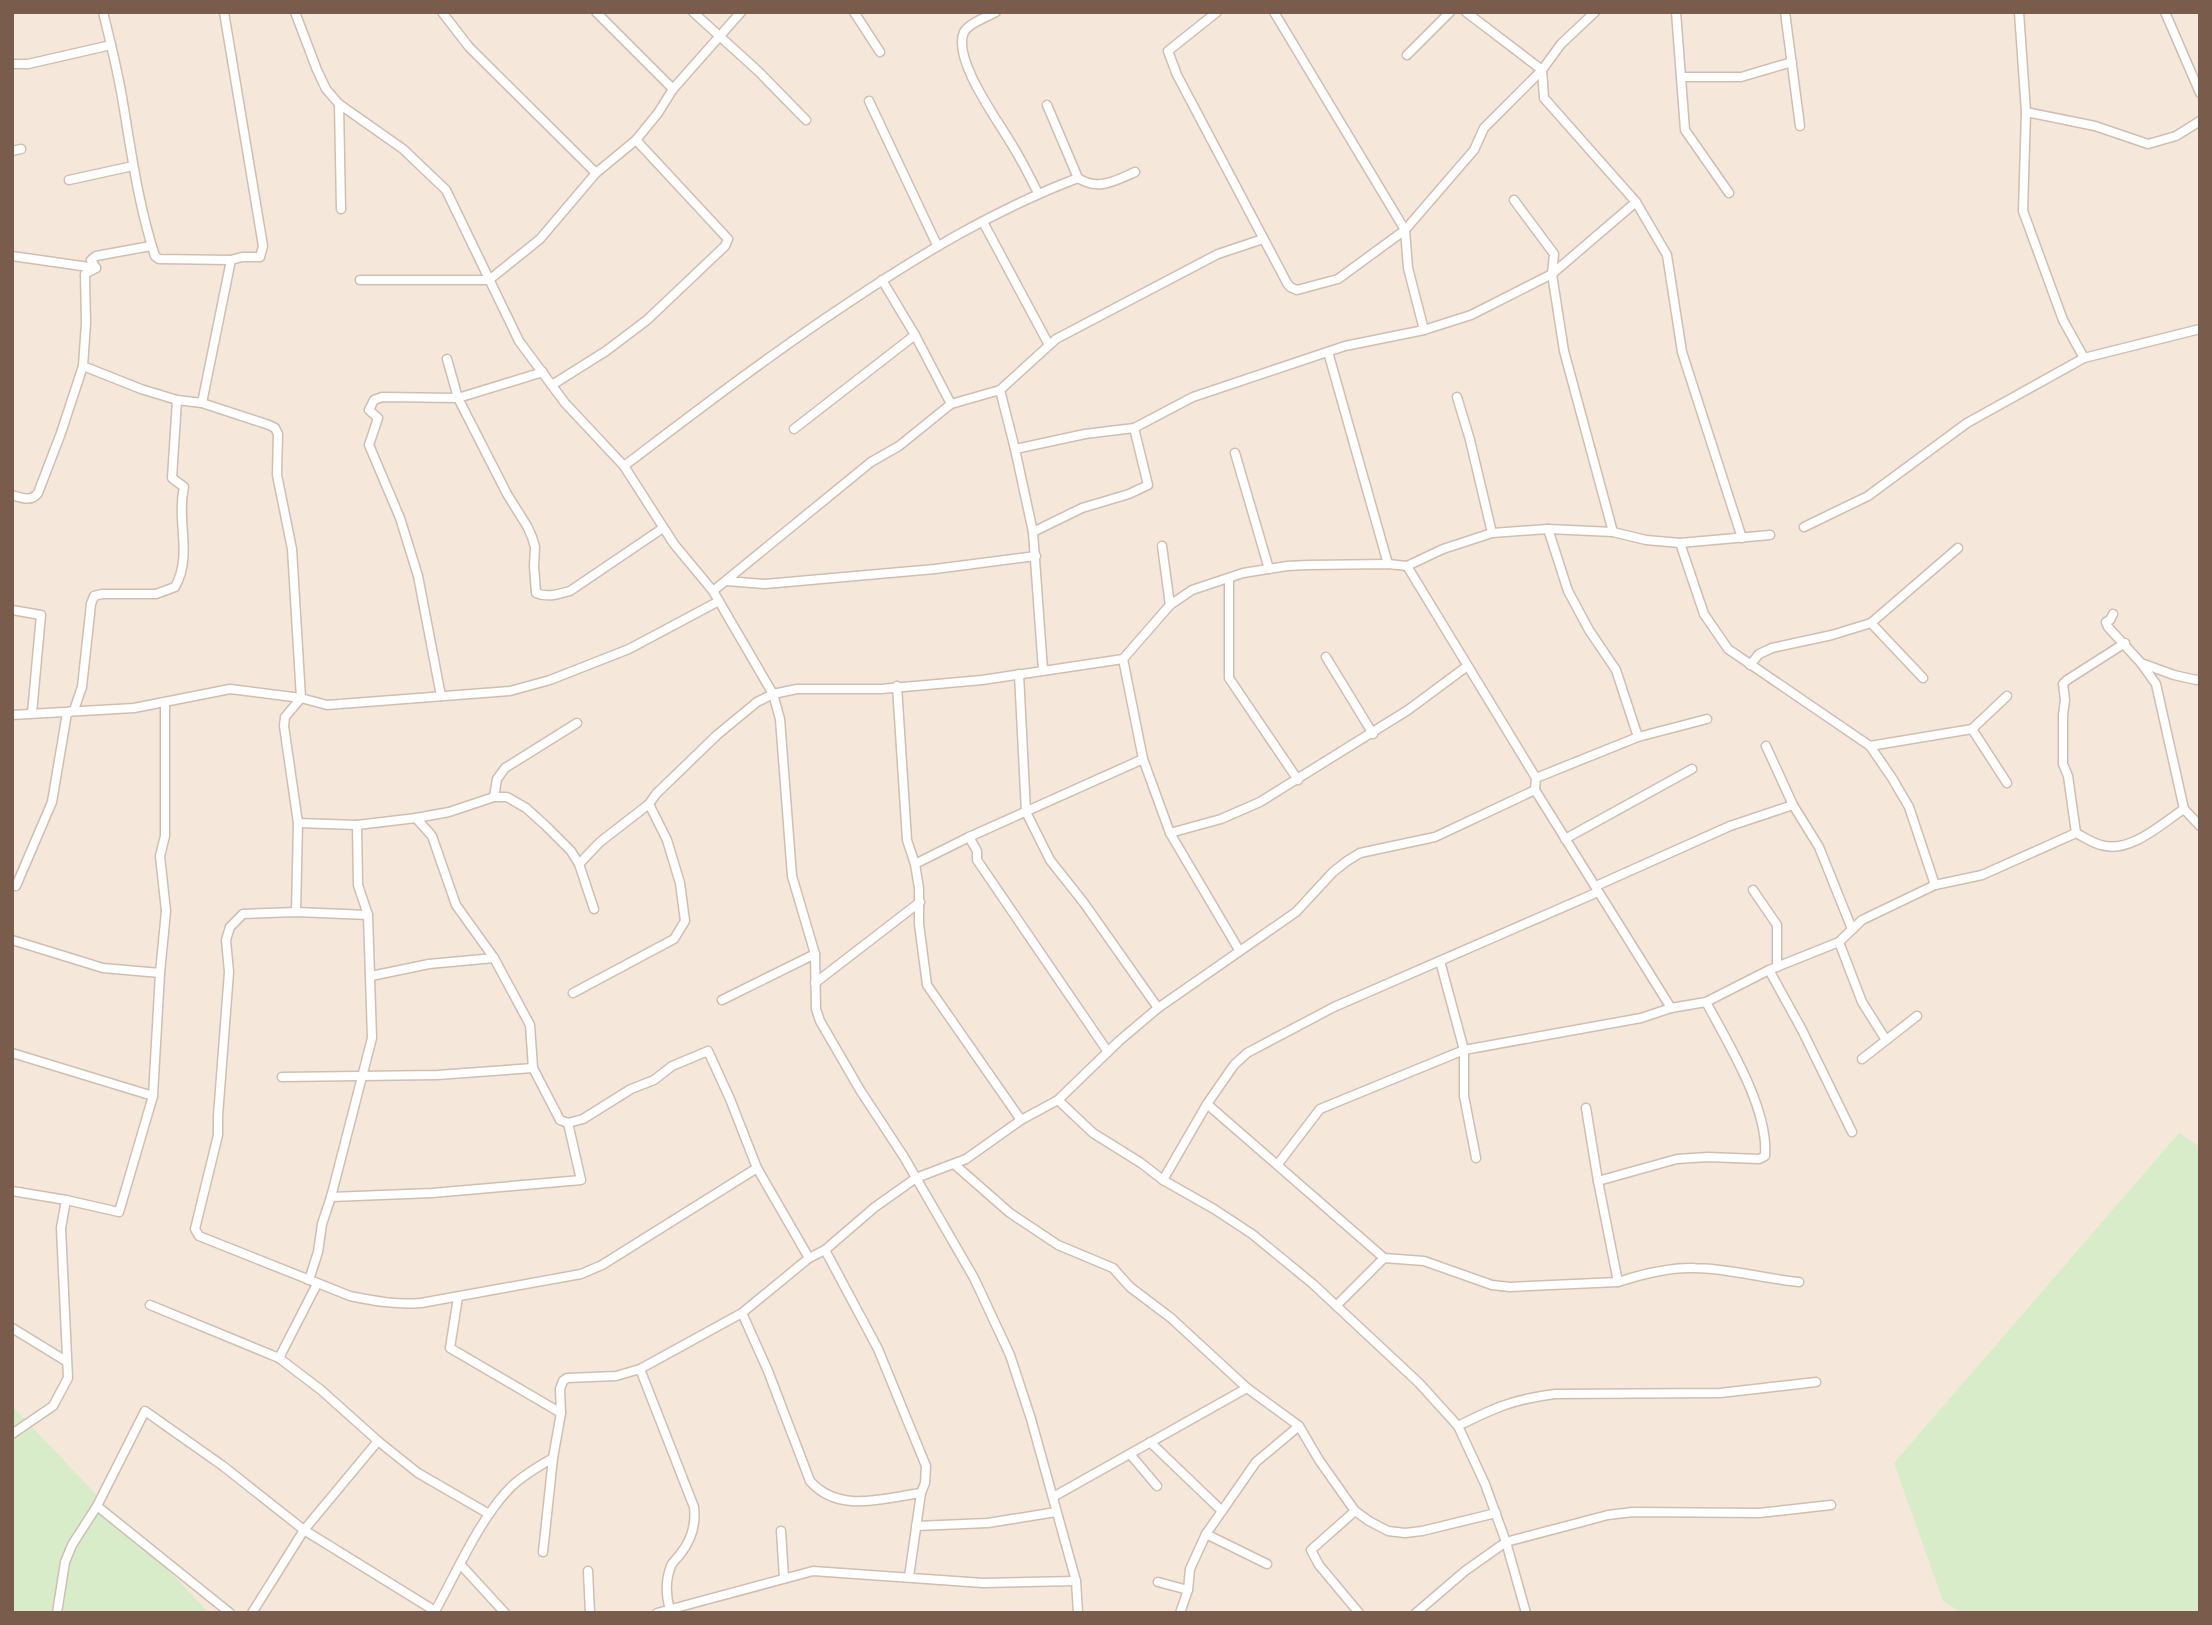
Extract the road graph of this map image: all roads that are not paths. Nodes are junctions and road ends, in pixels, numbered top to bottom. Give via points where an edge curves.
1 (103, 12) edge
2 (224, 12) edge
3 (295, 12) edge
4 (442, 12) edge
5 (596, 12) edge
6 (693, 12) edge
7 (741, 12) edge
8 (854, 12) edge
9 (996, 12) edge
10 (1217, 12) edge
11 (1273, 12) edge
12 (1450, 12) edge
13 (1466, 12) edge
14 (1595, 12) edge
15 (1676, 12) edge
16 (1785, 12) edge
17 (2020, 12) edge
18 (2165, 12) edge
19 (719, 35) junction
20 (111, 46) junction
21 (880, 52) dead end
22 (1407, 55) dead end
23 (1792, 62) junction
24 (12, 64) edge
25 (1542, 70) junction
26 (1682, 77) junction
27 (673, 89) junction
28 (2200, 93) edge
29 (869, 101) dead end
30 (339, 104) junction
31 (1047, 105) dead end
32 (2026, 112) junction
33 (806, 120) dead end
34 (2200, 121) edge
35 (1800, 126) dead end
36 (636, 140) junction
37 (133, 166) junction
38 (1135, 172) dead end
39 (596, 173) junction
40 (1078, 178) junction
41 (69, 180) dead end
42 (1038, 193) junction
43 (1729, 193) dead end
44 (1514, 200) dead end
45 (1636, 202) junction
46 (341, 209) dead end
47 (983, 222) junction
48 (1405, 230) junction
49 (1263, 239) junction
50 (937, 245) junction
51 (151, 246) junction
52 (12, 256) edge
53 (231, 260) junction
54 (96, 268) junction
55 (1552, 274) junction
56 (360, 280) dead end
57 (489, 280) junction
58 (882, 280) junction
59 (2200, 329) edge
60 (1424, 330) junction
61 (915, 335) junction
62 (1049, 345) junction
63 (1328, 352) junction
64 (2084, 358) junction
65 (447, 359) dead end
66 (83, 366) junction
67 (543, 372) junction
68 (552, 385) junction
69 (1000, 390) junction
70 (1457, 397) dead end
71 (458, 398) junction
72 (177, 400) junction
73 (202, 403) junction
74 (951, 404) junction
75 (1134, 428) junction
76 (794, 429) dead end
77 (1016, 449) junction
78 (1235, 453) dead end
79 (624, 466) junction
80 (12, 495) edge
81 (1804, 527) dead end
82 (663, 528) junction
83 (1548, 529) junction
84 (1033, 532) junction
85 (1613, 532) junction
86 (1492, 533) junction
87 (1770, 535) dead end
88 (1742, 538) junction
89 (1680, 543) junction
90 (1162, 546) dead end
91 (1958, 548) dead end
92 (1036, 556) junction
93 (1388, 564) junction
94 (1407, 566) junction
95 (1269, 569) junction
96 (1229, 579) junction
97 (726, 581) junction
98 (713, 591) junction
99 (719, 601) junction
100 (1170, 605) junction
101 (12, 610) edge
102 (2113, 614) dead end
103 (1871, 623) junction
104 (2125, 643) junction
105 (1326, 657) dead end
106 (1122, 659) junction
107 (2141, 663) junction
108 (1750, 665) junction
109 (1466, 667) junction
110 (1043, 670) junction
111 (1019, 674) junction
112 (1923, 678) dead end
113 (2200, 679) edge
114 (897, 686) junction
115 (773, 694) junction
116 (441, 696) junction
117 (2007, 696) dead end
118 (301, 698) junction
119 (165, 702) junction
120 (32, 713) junction
121 (67, 713) junction
122 (12, 715) edge
123 (1707, 719) dead end
124 (577, 723) dead end
125 (1972, 729) junction
126 (1373, 734) junction
127 (1638, 737) junction
128 (1766, 746) dead end
129 (1870, 746) junction
130 (1143, 759) junction
131 (1692, 769) dead end
132 (1536, 778) junction
133 (1298, 780) junction
134 (2007, 783) dead end
135 (1535, 790) junction
136 (494, 797) junction
137 (649, 804) junction
138 (1793, 805) junction
139 (2184, 809) junction
140 (1026, 811) junction
141 (416, 818) junction
142 (298, 823) junction
143 (357, 825) junction
144 (2200, 826) edge
145 (1170, 833) junction
146 (2076, 833) junction
147 (969, 837) junction
148 (1565, 839) junction
149 (579, 864) junction
150 (915, 864) junction
151 (1935, 885) junction
152 (16, 886) dead end
153 (1597, 889) junction
154 (1754, 890) dead end
155 (920, 902) junction
156 (594, 909) dead end
157 (296, 912) junction
158 (369, 915) junction
159 (1852, 929) junction
160 (12, 940) edge
161 (1839, 942) junction
162 (1239, 950) junction
163 (815, 954) junction
164 (494, 958) junction
165 (1440, 961) junction
166 (1773, 969) junction
167 (160, 973) junction
168 (371, 975) junction
169 (815, 983) junction
170 (573, 993) dead end
171 (722, 1000) dead end
172 (1706, 1002) junction
173 (1158, 1008) junction
174 (1671, 1008) junction
175 (1917, 1016) dead end
176 (1886, 1040) junction
177 (1464, 1050) junction
178 (1108, 1052) junction
179 (12, 1053) edge
180 (1862, 1059) dead end
181 (533, 1068) junction
182 (282, 1077) dead end
183 (363, 1077) junction
184 (153, 1096) junction
185 (1058, 1100) junction
186 (1207, 1104) junction
187 (1586, 1108) dead end
188 (1021, 1120) junction
189 (568, 1124) junction
190 (1852, 1132) dead end
191 (1476, 1158) dead end
192 (954, 1164) junction
193 (1278, 1164) junction
194 (757, 1167) junction
195 (916, 1178) junction
196 (1163, 1180) junction
197 (1598, 1181) junction
198 (12, 1191) edge
199 (331, 1197) junction
200 (66, 1200) junction
201 (825, 1250) junction
202 (810, 1258) junction
203 (1384, 1258) junction
204 (313, 1282) junction
205 (1618, 1282) junction
206 (1799, 1282) dead end
207 (458, 1297) junction
208 (150, 1305) dead end
209 (1337, 1305) junction
210 (742, 1313) junction
211 (12, 1328) edge
212 (278, 1358) junction
213 (66, 1361) junction
214 (640, 1369) junction
215 (1816, 1382) dead end
216 (1247, 1388) junction
217 (561, 1413) junction
218 (1299, 1426) junction
219 (1458, 1426) junction
220 (12, 1434) edge
221 (378, 1441) junction
222 (1150, 1443) junction
223 (1130, 1454) junction
224 (553, 1458) junction
225 (1157, 1486) dead end
226 (921, 1493) junction
227 (1053, 1497) junction
228 (1831, 1505) dead end
229 (97, 1506) junction
230 (1222, 1511) junction
231 (1355, 1511) junction
232 (1056, 1512) junction
233 (1496, 1513) junction
234 (489, 1514) junction
235 (916, 1526) junction
236 (304, 1530) junction
237 (781, 1531) dead end
238 (1206, 1534) junction
239 (1506, 1542) junction
240 (543, 1552) dead end
241 (1267, 1564) dead end
242 (461, 1565) junction
243 (588, 1570) dead end
244 (909, 1577) junction
245 (784, 1578) junction
246 (1076, 1581) junction
247 (1158, 1582) dead end
248 (1188, 1590) junction
249 (670, 1610) junction
250 (434, 1612) edge
251 (57, 1613) edge
252 (230, 1613) edge
253 (252, 1613) edge
254 (505, 1613) edge
255 (590, 1613) edge
256 (657, 1613) edge
257 (1078, 1613) edge
258 (1180, 1613) edge
259 (1359, 1613) edge
260 (1416, 1613) edge
261 (1526, 1613) edge

1 - 20 street
2 - 53 street via 263,246 260,257
3 - 30 street via 326,89
4 - 39 street via 469,47
5 - 27 street
6 - 19 street
7 - 19 street
8 - 21 street
9 - 42 street via 967,28 962,40 964,53 978,92
10 - 49 street via 1168,51
11 - 48 street
12 - 22 street
13 - 25 street
14 - 25 street via 1561,44
15 - 26 street
16 - 23 street
17 - 32 street
18 - 28 street
19 - 27 street
19 - 33 street
20 - 24 street
20 - 37 street
23 - 26 street via 1741,77
23 - 35 street
25 - 45 street via 1544,98
25 - 48 street via 1483,128 1474,150
26 - 43 street via 1685,130
27 - 36 street
29 - 50 street
30 - 46 street
30 - 57 street via 403,149 446,190
31 - 40 street
32 - 34 street via 2095,126 2148,144 2176,136
32 - 64 street via 2023,211 2063,320
36 - 39 street
36 - 68 street via 728,239 648,320
37 - 41 street
37 - 51 street
38 - 40 street via 1101,185
39 - 57 street via 540,239
40 - 42 street
42 - 47 street
44 - 55 street via 1553,254
45 - 55 street
45 - 88 street via 1667,255 1682,352
47 - 50 street
47 - 62 street
48 - 49 street via 1338,279 1297,290 1287,283
48 - 60 street via 1408,268
49 - 62 street via 1218,254
50 - 58 street
51 - 53 street via 159,259
51 - 54 street via 96,256 91,260
52 - 54 street
53 - 73 street
54 - 66 street via 85,274
55 - 60 street via 1471,315
55 - 85 street via 1564,351
56 - 57 street
57 - 67 street via 519,341
58 - 61 street
58 - 79 street via 759,363
59 - 64 street
60 - 63 street
61 - 74 street
61 - 76 street
62 - 69 street
63 - 75 street via 1193,397
63 - 93 street
64 - 81 street via 1967,423 1868,496
65 - 71 street
66 - 72 street
66 - 80 street via 38,493 27,499
67 - 68 street
67 - 71 street
68 - 79 street
69 - 74 street
69 - 77 street
70 - 86 street
71 - 82 street via 532,537 536,593 570,591
71 - 116 street via 382,397 374,400 369,410 378,418 369,445 400,517 418,576
72 - 73 street
72 - 121 street via 172,478 184,487 182,574 175,587 156,594 94,596 82,687 74,710
73 - 118 street via 270,425 278,434 277,475 292,549
74 - 97 street via 871,462
75 - 77 street
75 - 84 street via 1148,485 1082,508
77 - 84 street
78 - 95 street
79 - 82 street
82 - 98 street
83 - 85 street
83 - 86 street
83 - 127 street via 1568,591 1616,670
84 - 92 street
85 - 89 street
86 - 94 street
87 - 88 street
88 - 89 street
89 - 108 street via 1704,614 1728,649
90 - 100 street
91 - 103 street
92 - 97 street via 765,584
92 - 110 street
93 - 94 street
93 - 95 street
94 - 109 street
95 - 96 street
96 - 100 street via 1192,590
96 - 133 street via 1229,678
97 - 98 street
98 - 99 street
99 - 115 street
99 - 116 street via 629,649 551,680 510,691
100 - 106 street
101 - 120 street via 41,615
102 - 104 street via 2106,622 2108,627
103 - 108 street via 1772,648
103 - 112 street
104 - 107 street
104 - 146 street via 2063,684 2063,764
105 - 126 street
106 - 110 street
106 - 130 street
107 - 113 street
107 - 139 street via 2156,684
108 - 129 street
109 - 126 street
109 - 132 street
110 - 111 street
111 - 114 street
111 - 140 street
114 - 115 street
114 - 150 street via 907,840
115 - 137 street via 710,741
115 - 163 street via 780,719 792,876
116 - 118 street via 327,705
117 - 125 street
118 - 119 street via 230,689
118 - 142 street via 285,717 284,726
119 - 121 street
119 - 167 street via 165,836 160,856 166,911
120 - 121 street
120 - 122 street
121 - 152 street via 52,802
123 - 127 street
124 - 136 street via 505,768 496,779
125 - 129 street
125 - 134 street
126 - 133 street
127 - 132 street
128 - 138 street
129 - 151 street via 1909,807
130 - 140 street
130 - 145 street
131 - 148 street
132 - 135 street
133 - 145 street via 1242,811
135 - 148 street
135 - 162 street via 1435,837 1360,853 1333,872 1296,912
136 - 141 street
136 - 149 street via 507,797 526,808
137 - 149 street
137 - 170 street via 667,840 685,921 674,939
138 - 153 street via 1730,826
138 - 159 street via 1819,847
139 - 144 street
139 - 146 street via 2136,841 2117,847 2100,845
140 - 147 street
140 - 173 street via 1050,860
141 - 143 street
141 - 164 street via 432,836 456,905
142 - 143 street
142 - 157 street
143 - 158 street via 358,885
145 - 162 street
146 - 151 street via 1982,874
147 - 150 street
147 - 178 street via 977,860
148 - 153 street
149 - 156 street
150 - 155 street
151 - 159 street
153 - 165 street
153 - 174 street
154 - 166 street via 1777,925
155 - 169 street
155 - 188 street via 927,985
157 - 158 street
157 - 204 street via 243,914 230,927 218,1135 195,1229 199,1236
158 - 168 street
159 - 161 street
160 - 167 street via 103,968
161 - 166 street
161 - 176 street via 1862,1002
162 - 173 street
163 - 169 street
163 - 171 street
164 - 168 street
164 - 181 street via 530,1025
165 - 177 street
165 - 186 street via 1259,1046 1234,1065
166 - 172 street
166 - 190 street
167 - 184 street
168 - 183 street via 372,1038
169 - 195 street via 820,1021
172 - 174 street
172 - 197 street via 1741,1068 1763,1126 1765,1156 1676,1159
173 - 178 street
174 - 177 street via 1641,1018
175 - 176 street
176 - 180 street
177 - 191 street via 1464,1096
177 - 193 street via 1320,1109
178 - 185 street
179 - 184 street
181 - 183 street
181 - 189 street via 560,1120
182 - 183 street
183 - 199 street
184 - 200 street via 119,1212
185 - 188 street
185 - 196 street via 1093,1133
186 - 193 street
186 - 196 street
187 - 197 street
188 - 192 street
189 - 194 street via 708,1051
189 - 199 street via 581,1180
192 - 195 street
192 - 216 street via 1010,1213 1058,1245 1113,1268
193 - 203 street
194 - 202 street
194 - 207 street via 602,1265 581,1274
195 - 201 street
195 - 227 street via 974,1278 1010,1355
196 - 209 street via 1252,1234
197 - 205 street
198 - 200 street
199 - 204 street
200 - 213 street via 61,1228
201 - 202 street
201 - 226 street via 878,1349 926,1466
202 - 210 street
203 - 205 street via 1424,1261 1510,1287
203 - 209 street
204 - 207 street via 350,1296 403,1305
204 - 212 street
205 - 206 street via 1696,1268
207 - 217 street via 450,1348
208 - 212 street
209 - 219 street
210 - 214 street
210 - 226 street via 810,1482 819,1492 848,1503
211 - 213 street
212 - 221 street
213 - 220 street via 68,1378 53,1406
214 - 217 street via 616,1376 567,1378 560,1389
214 - 249 street via 696,1521 683,1551 671,1564 666,1584
215 - 219 street via 1720,1393 1555,1394 1496,1407
216 - 218 street
216 - 222 street
217 - 224 street
218 - 230 street via 1256,1462
218 - 231 street
219 - 233 street
221 - 234 street via 418,1473
221 - 236 street
222 - 223 street
222 - 230 street
223 - 225 street
223 - 227 street
224 - 234 street via 512,1486
224 - 240 street
226 - 235 street
227 - 232 street
228 - 239 street via 1759,1513 1633,1511
229 - 236 street via 145,1411
229 - 251 street via 65,1562
229 - 252 street
230 - 238 street
231 - 233 street via 1388,1531 1405,1533
231 - 259 street via 1311,1550
232 - 235 street via 988,1523
232 - 246 street
233 - 239 street
234 - 242 street
235 - 244 street
236 - 250 street
236 - 253 street
237 - 245 street
238 - 241 street
238 - 248 street via 1190,1569
239 - 260 street
239 - 261 street
242 - 250 street
242 - 254 street
243 - 255 street
244 - 245 street via 823,1571
244 - 246 street via 982,1583
245 - 249 street
246 - 257 street
247 - 248 street
248 - 258 street
249 - 256 street

